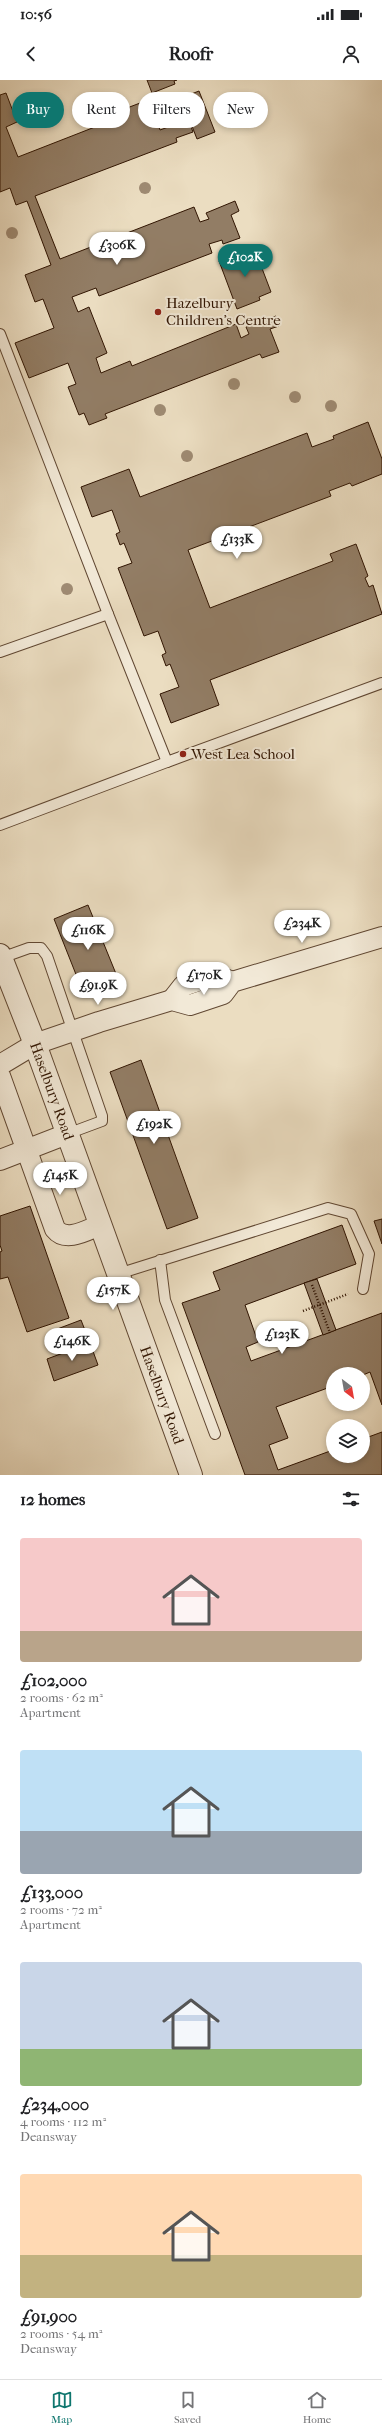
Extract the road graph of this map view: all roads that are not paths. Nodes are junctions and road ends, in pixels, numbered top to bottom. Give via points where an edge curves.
1 (0, 334) edge
2 (108, 614) junction
3 (0, 652) edge
4 (382, 683) edge
5 (167, 762) junction
6 (0, 825) edge
7 (382, 937) edge
8 (1, 957) edge
9 (72, 1031) junction
10 (35, 1044) junction
11 (0, 1065) edge
12 (0, 1076) edge
13 (67, 1134) junction
14 (27, 1151) junction
15 (0, 1160) edge
16 (100, 1225) junction
17 (160, 1260) junction
18 (118, 1274) junction
19 (363, 1289) road end
20 (215, 1434) dead end
21 (191, 1475) edge

1 - 2 lane
2 - 3 lane
2 - 5 lane
4 - 5 lane
5 - 6 lane
7 - 9 street via 232,982 216,975 183,986 172,1000
8 - 9 lane via 29,948 41,948 47,956
8 - 10 street, Haselbury Road
9 - 10 street
9 - 13 lane via 102,1122
10 - 11 street
10 - 13 street, Haselbury Road
12 - 14 street
13 - 14 street
13 - 16 street, Haselbury Road
14 - 15 street
14 - 16 street via 55,1229 60,1234 68,1236
16 - 18 street, Haselbury Road
17 - 18 lane
17 - 19 lane via 328,1208 351,1214 369,1254
17 - 20 lane via 166,1300
18 - 21 street, Haselbury Road

